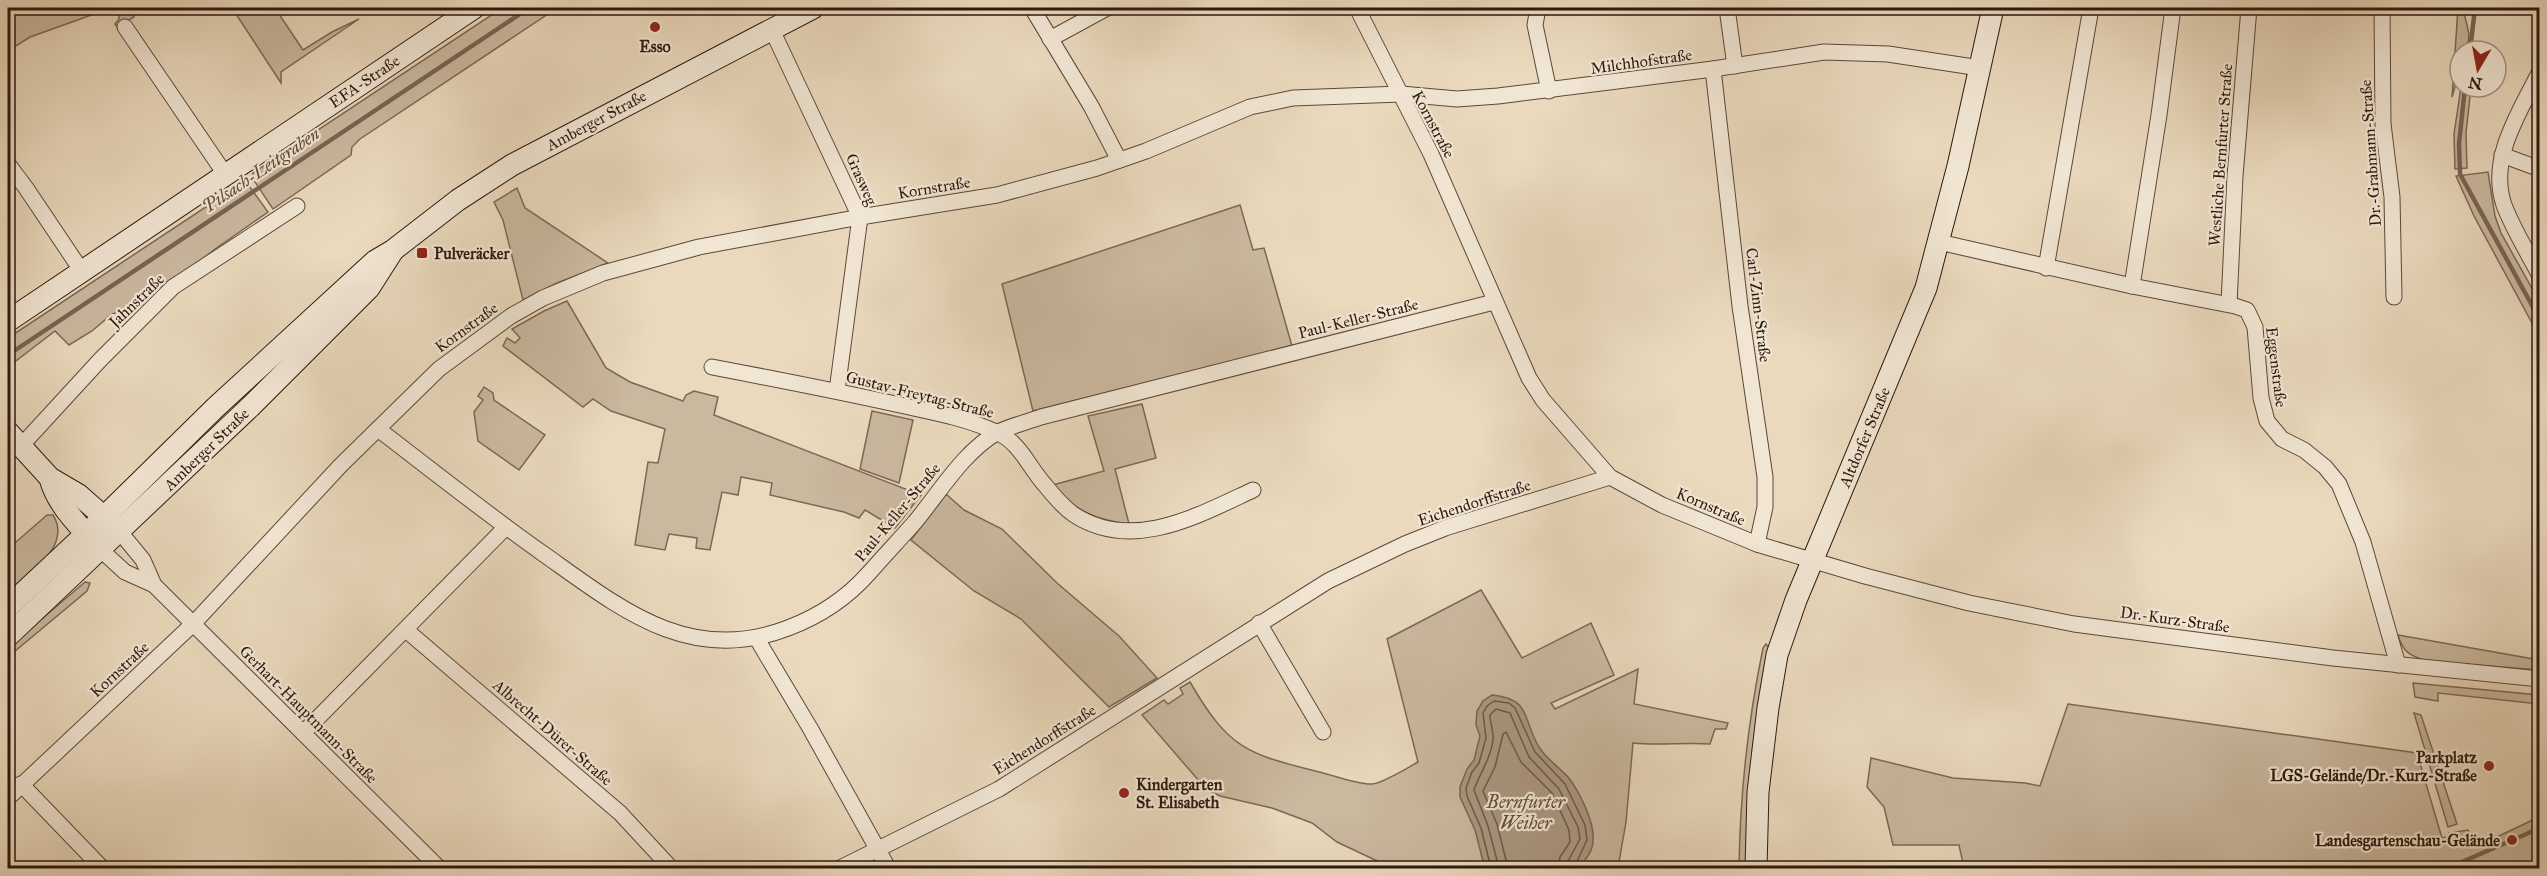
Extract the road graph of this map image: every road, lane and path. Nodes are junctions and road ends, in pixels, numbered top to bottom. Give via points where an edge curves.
1 (474, 8) edge
2 (813, 8) edge
3 (1032, 8) edge
4 (1107, 8) edge
5 (1357, 8) edge
6 (1538, 8) edge
7 (1727, 8) edge
8 (1993, 8) edge
9 (2091, 8) edge
10 (2173, 8) edge
11 (2249, 8) edge
12 (2382, 8) edge
13 (125, 27) dead end
14 (772, 30) junction
15 (1050, 39) junction
16 (1735, 66) junction
17 (1980, 68) junction
18 (1713, 69) junction
19 (2540, 71) edge
20 (1549, 91) junction
21 (1401, 94) junction
22 (2502, 155) junction
23 (1119, 160) junction
24 (8, 164) edge
25 (2540, 169) edge
26 (225, 174) junction
27 (297, 206) dead end
28 (860, 217) junction
29 (1939, 242) junction
30 (392, 251) junction
31 (2046, 268) junction
32 (81, 270) junction
33 (2540, 276) edge
34 (2132, 286) junction
35 (2394, 297) dead end
36 (1494, 302) junction
37 (2229, 304) junction
38 (8, 321) edge
39 (712, 367) dead end
40 (837, 391) junction
41 (378, 429) junction
42 (998, 432) junction
43 (14, 439) edge
44 (1610, 477) junction
45 (51, 478) junction
46 (1253, 490) dead end
47 (104, 517) junction
48 (506, 527) junction
49 (120, 532) junction
50 (86, 534) junction
51 (1757, 544) junction
52 (101, 550) junction
53 (1813, 560) junction
54 (154, 585) junction
55 (8, 607) edge
56 (1258, 623) junction
57 (193, 624) junction
58 (406, 630) junction
59 (8, 636) edge
60 (757, 639) junction
61 (2398, 665) junction
62 (2540, 679) edge
63 (1323, 732) dead end
64 (303, 733) junction
65 (21, 784) junction
66 (8, 798) edge
67 (879, 849) junction
68 (102, 868) edge
69 (439, 868) edge
70 (671, 868) edge
71 (840, 868) edge
72 (888, 868) edge
73 (1756, 868) edge

1 - 26 main road, EFA-Straße
2 - 14 main road, Amberger Straße
3 - 15 street
4 - 15 street
5 - 21 street
6 - 20 street via 1535,25
7 - 16 street
8 - 17 main road, Altdorfer Straße
9 - 31 street
10 - 34 street
11 - 37 street, Westliche Bernfurter Straße
12 - 35 street, Dr.-Grabmann-Straße via 2383,124 2392,197
13 - 26 street
14 - 28 street, Grasweg
14 - 30 main road, Amberger Straße via 519,160 443,210
15 - 23 street
16 - 17 street, Milchhofstraße via 1806,54 1853,52
16 - 18 street, Milchhofstraße
17 - 29 main road, Altdorfer Straße
18 - 20 street, Milchhofstraße
18 - 51 street, Carl-Zinn-Straße via 1740,306 1766,477 1765,507
19 - 22 street
20 - 21 street, Milchhofstraße via 1457,99
21 - 23 street, Kornstraße via 1270,101
21 - 36 street, Kornstraße via 1479,260
22 - 25 street
22 - 33 street via 2499,168 2505,208
23 - 28 street, Kornstraße via 997,195
24 - 32 street
26 - 32 main road, EFA-Straße
27 - 43 street, Jahnstraße via 173,287
28 - 40 street, Grasweg
28 - 41 street, Kornstraße via 656,257 603,273 543,298 446,362
29 - 31 street, Eggenstraße
29 - 53 main road, Altdorfer Straße via 1918,308
30 - 47 main road, Amberger Straße via 347,285
30 - 49 main road, Amberger Straße via 369,288
31 - 34 street, Eggenstraße
32 - 38 main road, EFA-Straße
34 - 37 street, Eggenstraße
36 - 42 street, Paul-Keller-Straße via 1041,417
36 - 44 street, Kornstraße via 1539,393
37 - 61 street, Eggenstraße via 2247,310 2255,327 2261,398 2272,430 2325,467 2347,501 2373,573
39 - 40 street, Gustav-Freytag-Straße
40 - 42 street, Gustav-Freytag-Straße
41 - 48 street, Paul-Keller-Straße
41 - 57 street, Kornstraße
42 - 46 street, Gustav-Freytag-Straße via 1021,450 1041,481 1071,513 1101,528 1127,533 1151,529 1210,510
42 - 60 street, Paul-Keller-Straße via 951,475 915,522 846,596 804,622
43 - 45 main road
44 - 51 street, Kornstraße via 1662,505
44 - 56 street, Eichendorffstraße via 1405,543 1328,581
45 - 47 main road
45 - 50 main road via 55,491
47 - 49 main road
47 - 50 main road, Amberger Straße
48 - 58 street
48 - 60 street, Paul-Keller-Straße via 647,622 693,637 723,641
49 - 52 main road, Amberger Straße
49 - 54 street, Gerhart-Hauptmann-Straße via 143,560
50 - 52 main road
50 - 55 main road, Amberger Straße
51 - 53 street, Kornstraße
52 - 54 street, Gerhart-Hauptmann-Straße via 125,572
52 - 59 main road, Amberger Straße
53 - 61 street, Dr.-Kurz-Straße via 1969,603 2074,624
53 - 73 main road, Altdorfer Straße via 1784,633 1772,684 1756,812
54 - 57 street, Gerhart-Hauptmann-Straße
56 - 63 street
56 - 67 street, Eichendorffstraße via 999,789
57 - 64 street, Gerhart-Hauptmann-Straße
57 - 65 street, Kornstraße
58 - 64 street
58 - 70 street, Albrecht-Dürer-Straße via 620,813
60 - 67 street
61 - 62 street, Dr.-Kurz-Straße
64 - 69 street, Gerhart-Hauptmann-Straße
65 - 66 street, Kornstraße
65 - 68 street
67 - 71 street, Eichendorffstraße
67 - 72 street

